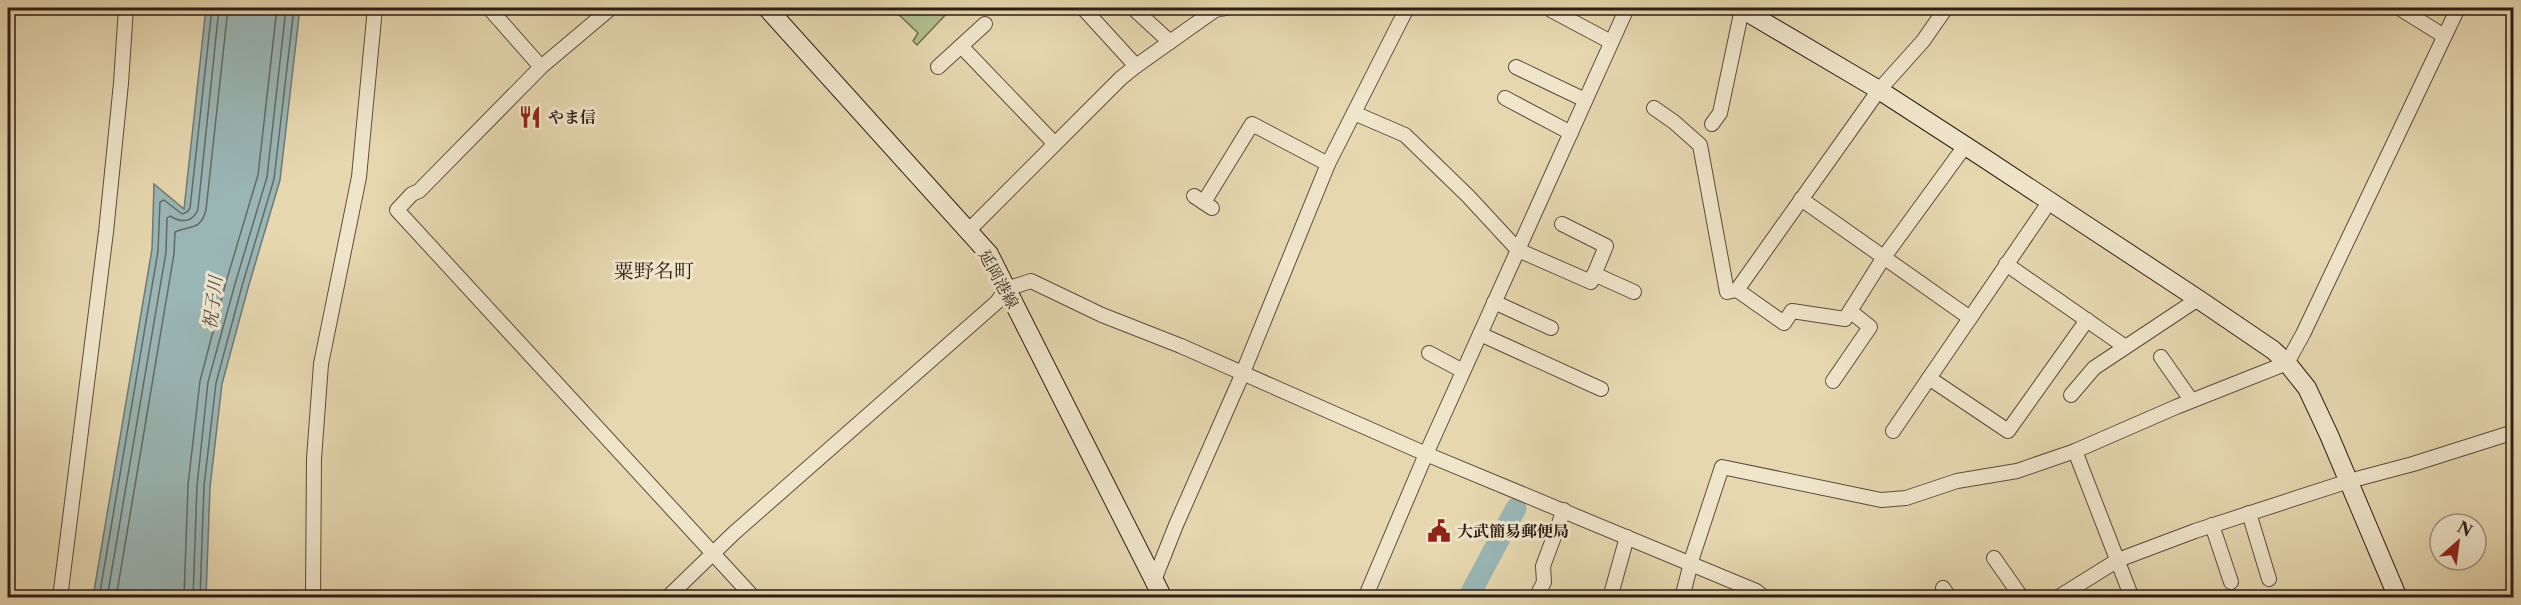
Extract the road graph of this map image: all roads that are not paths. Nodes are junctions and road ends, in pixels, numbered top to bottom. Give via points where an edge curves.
1 (126, 8) edge
2 (375, 8) edge
3 (489, 8) edge
4 (611, 8) edge
5 (1133, 8) edge
6 (1219, 8) edge
7 (1407, 8) edge
8 (1627, 8) edge
9 (1741, 8) edge
10 (1946, 8) edge
11 (2399, 8) edge
12 (2458, 8) edge
13 (772, 9) edge
14 (1086, 9) edge
15 (1551, 10) dead end
16 (985, 24) dead end
17 (2444, 36) junction
18 (1170, 42) junction
19 (1611, 42) junction
20 (961, 46) junction
21 (1136, 66) junction
22 (542, 67) junction
23 (938, 67) dead end
24 (1516, 67) dead end
25 (1879, 90) junction
26 (1505, 98) dead end
27 (1585, 100) junction
28 (1654, 108) dead end
29 (1354, 113) junction
30 (1712, 124) dead end
31 (1571, 133) junction
32 (1054, 143) junction
33 (1965, 146) junction
34 (1328, 164) junction
35 (1801, 199) junction
36 (2050, 201) junction
37 (1203, 202) dead end
38 (1562, 224) dead end
39 (969, 230) junction
40 (1518, 250) junction
41 (1884, 257) junction
42 (2006, 264) junction
43 (1594, 274) junction
44 (1006, 289) junction
45 (1737, 290) junction
46 (1634, 292) dead end
47 (2198, 299) junction
48 (1494, 302) junction
49 (1850, 311) junction
50 (1970, 318) junction
51 (2087, 320) junction
52 (1551, 328) dead end
53 (1480, 334) junction
54 (2124, 346) junction
55 (1429, 352) dead end
56 (2161, 357) dead end
57 (2287, 363) junction
58 (1463, 371) junction
59 (1241, 374) junction
60 (1929, 378) junction
61 (1833, 381) dead end
62 (1601, 389) dead end
63 (2071, 395) dead end
64 (2191, 400) junction
65 (1893, 431) dead end
66 (2514, 432) edge
67 (2075, 451) junction
68 (1426, 454) junction
69 (2349, 481) junction
70 (1564, 510) junction
71 (2249, 513) junction
72 (2212, 525) junction
73 (1627, 537) junction
74 (713, 553) junction
75 (1994, 558) dead end
76 (2118, 561) junction
77 (1692, 564) junction
78 (2270, 579) dead end
79 (2231, 582) dead end
80 (1158, 590) edge
81 (60, 597) edge
82 (313, 597) edge
83 (667, 597) edge
84 (754, 597) edge
85 (1365, 597) edge
86 (1536, 597) edge
87 (1610, 597) edge
88 (1682, 597) edge
89 (1765, 597) edge
90 (2022, 597) edge
91 (2056, 597) edge
92 (2132, 597) edge
93 (2398, 597) edge

1 - 81 street via 106,232
2 - 82 street via 359,177 321,364 314,459
3 - 22 street
4 - 22 street
5 - 18 street
6 - 18 street
7 - 29 street
8 - 19 street
9 - 25 street
9 - 30 street via 1720,113
10 - 25 street via 1923,41
11 - 17 street
12 - 17 street
13 - 39 street, 延岡港線
14 - 21 street
15 - 19 street
16 - 20 street
17 - 57 street
18 - 21 street
19 - 27 street
20 - 23 street
20 - 32 street
21 - 32 street
22 - 74 street via 397,210
24 - 27 street
25 - 33 street
25 - 35 street
26 - 31 street
27 - 31 street
28 - 45 street via 1700,145 1726,292
29 - 34 street
29 - 40 street via 1405,135
31 - 40 street
32 - 39 street
33 - 36 street
33 - 41 street
34 - 37 street via 1252,124
34 - 59 street
35 - 41 street
35 - 45 street
36 - 42 street
36 - 47 street
38 - 43 street via 1606,246
39 - 44 street, 延岡港線 via 988,254
40 - 43 street via 1591,282
40 - 48 street
41 - 49 street
41 - 50 street
42 - 50 street
42 - 51 street
43 - 46 street
44 - 59 street via 1030,281
44 - 74 street via 997,302
44 - 80 street, 延岡港線
45 - 49 street via 1784,322 1792,312 1845,319
47 - 54 street
47 - 57 street
48 - 52 street
48 - 53 street
49 - 61 street via 1870,327
50 - 60 street
51 - 54 street
51 - 60 street via 2008,431
53 - 58 street
53 - 62 street
54 - 63 street via 2094,368
55 - 58 street
56 - 64 street
57 - 64 street
57 - 69 street via 2307,388
58 - 68 street
59 - 68 street
59 - 80 street via 1176,525
60 - 65 street
64 - 67 street
66 - 69 street
67 - 76 street
67 - 77 street via 2017,471 1957,481 1906,498 1881,500 1722,467
68 - 70 street
68 - 85 street
69 - 71 street
69 - 93 street
70 - 73 street
70 - 86 street via 1543,566 1544,582
71 - 72 street
71 - 78 street
72 - 76 street
72 - 79 street
73 - 77 street
73 - 87 street
74 - 83 street
74 - 84 street
75 - 90 street
76 - 91 street
76 - 92 street
77 - 88 street
77 - 89 street

